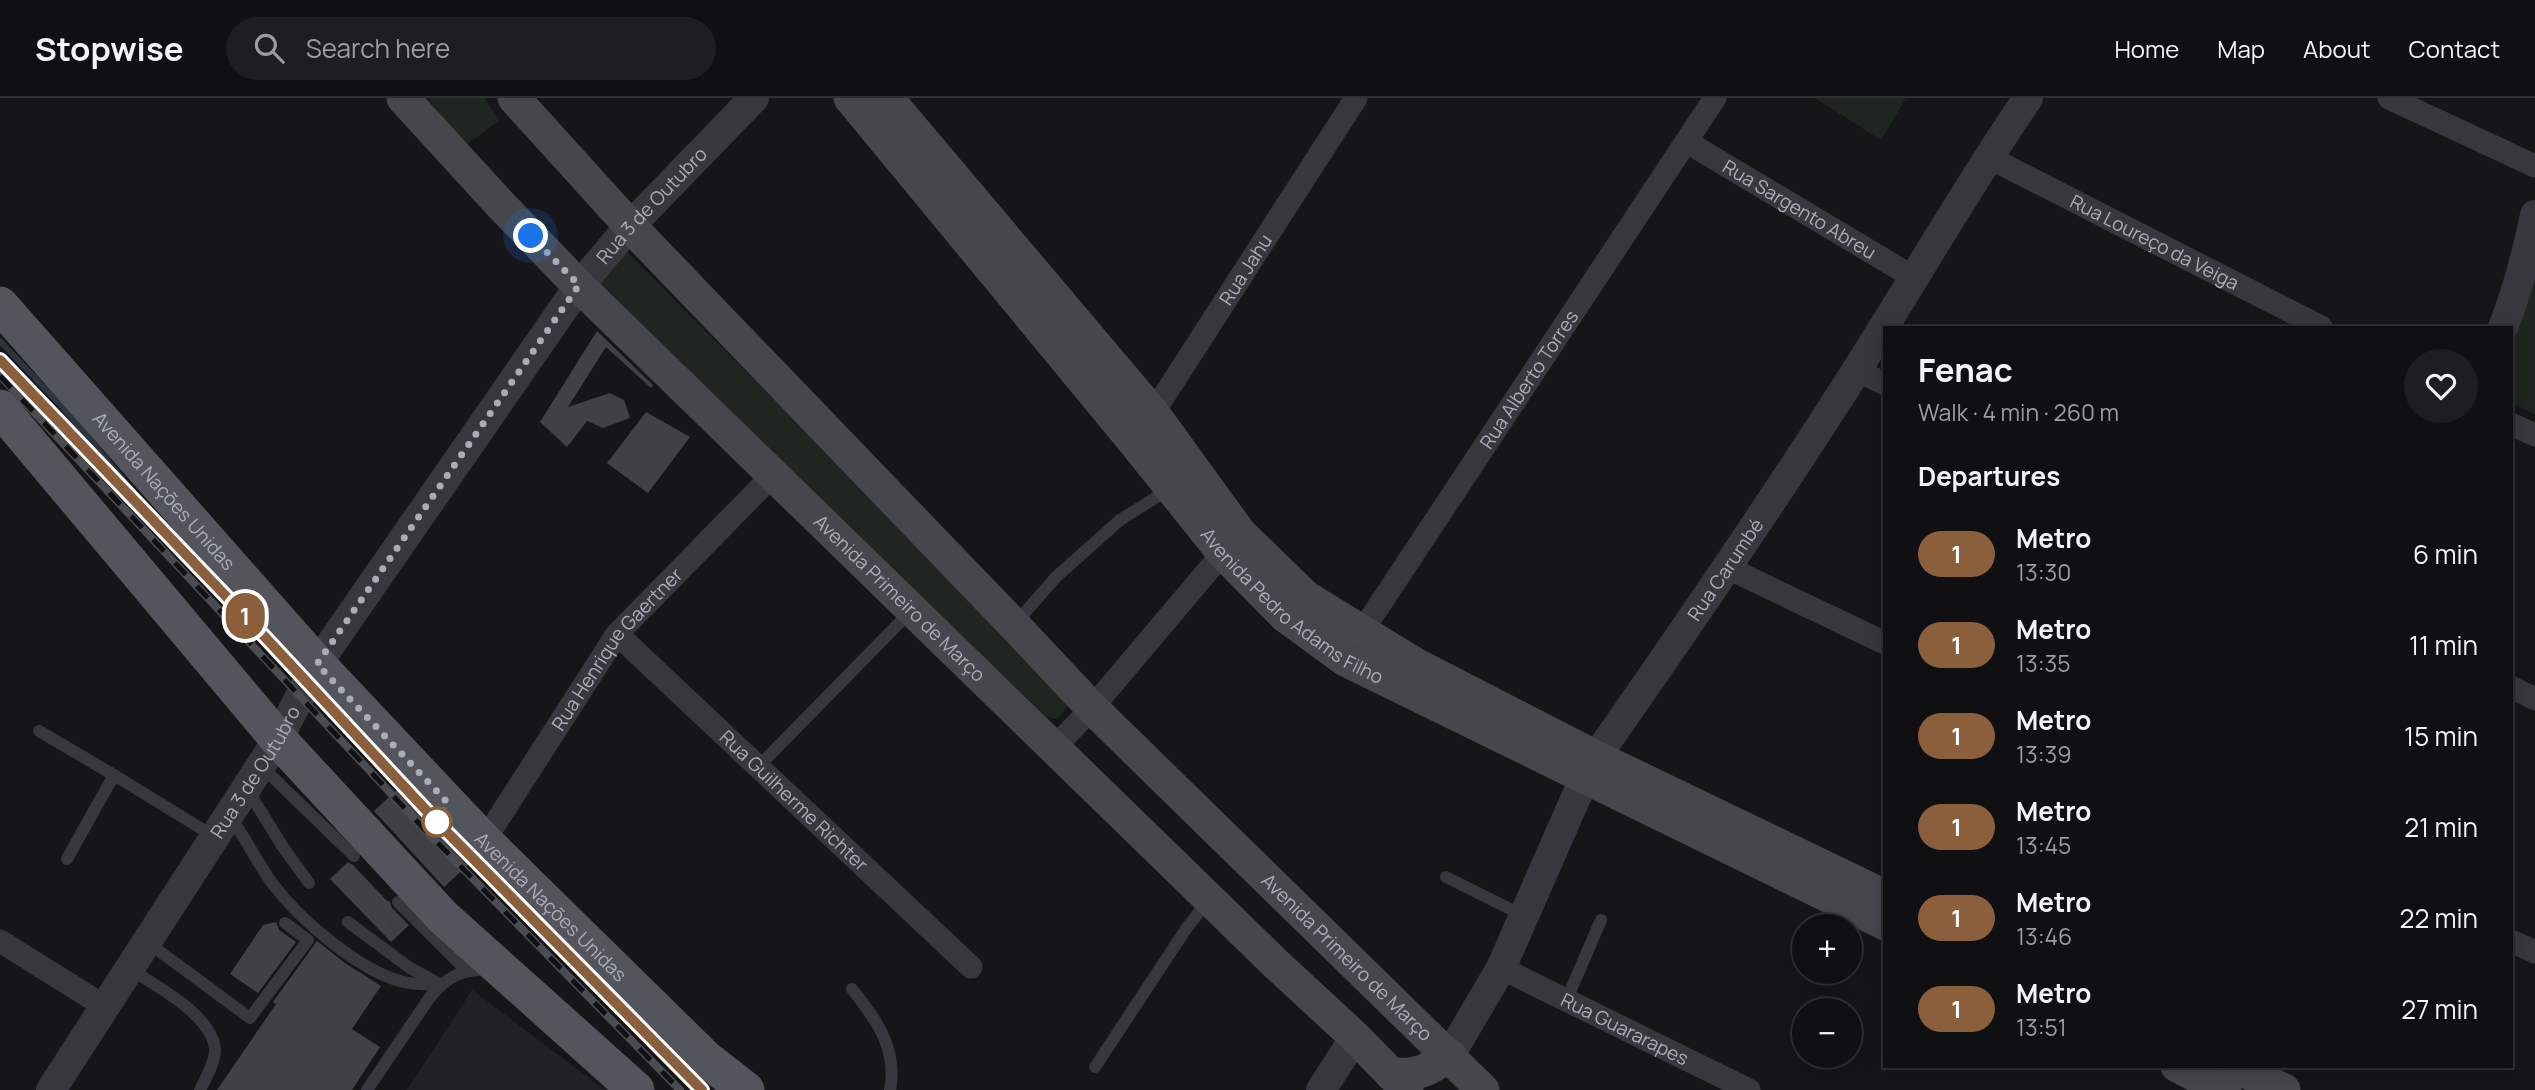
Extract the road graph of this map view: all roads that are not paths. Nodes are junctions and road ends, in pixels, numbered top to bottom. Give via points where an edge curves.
1 (403, 98) edge
2 (514, 98) edge
3 (754, 98) edge
4 (850, 98) edge
5 (887, 98) edge
6 (1356, 98) edge
7 (1715, 98) edge
8 (2028, 98) edge
9 (2389, 98) edge
10 (1687, 142) junction
11 (1988, 157) junction
12 (2535, 166) edge
13 (2535, 215) edge
14 (630, 226) junction
15 (1913, 277) junction
16 (579, 285) junction
17 (0, 305) edge
18 (1883, 326) edge
19 (2319, 326) edge
20 (2503, 326) edge
21 (1883, 327) edge
22 (1857, 370) junction
23 (1883, 383) edge
24 (4, 423) edge
25 (1141, 425) junction
26 (2513, 425) edge
27 (2535, 435) edge
28 (774, 474) junction
29 (1182, 479) junction
30 (1231, 543) junction
31 (1728, 568) junction
32 (912, 610) junction
33 (1014, 625) junction
34 (617, 634) junction
35 (1883, 642) edge
36 (1353, 646) junction
37 (317, 664) junction
38 (2513, 688) edge
39 (2535, 699) edge
40 (1092, 708) junction
41 (39, 731) dead end
42 (1054, 748) junction
43 (262, 764) junction
44 (758, 767) junction
45 (1590, 768) junction
46 (114, 775) junction
47 (222, 826) junction
48 (484, 841) junction
49 (354, 856) dead end
50 (67, 859) dead end
51 (1447, 877) dead end
52 (309, 883) dead end
53 (1883, 895) edge
54 (1209, 899) junction
55 (394, 905) road end
56 (1524, 916) junction
57 (1601, 920) dead end
58 (348, 922) dead end
59 (285, 923) dead end
60 (1311, 923) junction
61 (1883, 923) edge
62 (0, 941) edge
63 (147, 941) junction
64 (2513, 942) edge
65 (2535, 952) edge
66 (1275, 963) junction
67 (971, 967) dead end
68 (1501, 968) junction
69 (130, 969) junction
70 (482, 969) junction
71 (441, 985) junction
72 (852, 989) dead end
73 (1566, 1001) junction
74 (104, 1006) junction
75 (1355, 1037) junction
76 (1450, 1055) junction
77 (1095, 1067) dead end
78 (2238, 1068) edge
79 (2187, 1074) edge
80 (1399, 1082) edge
81 (51, 1090) edge
82 (200, 1090) edge
83 (367, 1090) edge
84 (636, 1090) edge
85 (746, 1090) edge
86 (890, 1090) edge
87 (1321, 1090) edge
88 (1483, 1090) edge
89 (1749, 1090) edge
90 (2225, 1090) edge
91 (2284, 1090) edge

1 - 16 main road, Avenida Primeiro de Março
2 - 14 main road, Avenida Primeiro de Março
3 - 14 street, Rua 3 de Outubro
4 - 25 main road, Avenida Pedro Adams Filho
5 - 25 main road, Avenida Pedro Adams Filho
6 - 25 street, Rua Jahu
7 - 10 street, Rua Alberto Torres
8 - 11 street, Rua Carumbé
9 - 12 street
10 - 15 street, Rua Sargento Abreu
10 - 36 street, Rua Alberto Torres
11 - 15 street, Rua Carumbé
11 - 19 street, Rua Loureço da Veiga
13 - 20 street
14 - 16 street, Rua 3 de Outubro
14 - 33 main road, Avenida Primeiro de Março
15 - 18 street, Rua Carumbé
16 - 28 main road, Avenida Primeiro de Março
16 - 37 street, Rua 3 de Outubro
17 - 37 main road, Avenida Nações Unidas
21 - 22 street, Rua Carumbé
22 - 23 street
22 - 31 street, Rua Carumbé
24 - 43 main road
25 - 29 main road, Avenida Pedro Adams Filho
26 - 27 street
28 - 32 main road, Avenida Primeiro de Março
28 - 34 street, Rua Henrique Gaertner
29 - 30 main road, Avenida Pedro Adams Filho
29 - 33 lane via 1120,520 1056,576
30 - 36 main road, Avenida Pedro Adams Filho via 1306,597
30 - 40 street
31 - 35 street
31 - 45 street, Rua Carumbé
32 - 42 main road, Avenida Primeiro de Março
32 - 44 lane
33 - 40 main road, Avenida Primeiro de Março
34 - 44 street, Rua Guilherme Richter
34 - 48 street, Rua Henrique Gaertner
36 - 45 main road, Avenida Pedro Adams Filho
37 - 43 street, Rua 3 de Outubro
37 - 48 main road, Avenida Nações Unidas
38 - 39 street
40 - 42 street
40 - 60 main road, Avenida Primeiro de Março
41 - 46 lane
42 - 54 main road, Avenida Primeiro de Março
43 - 47 street, Rua 3 de Outubro
43 - 49 lane
43 - 52 lane via 283,847
43 - 70 main road via 443,917
44 - 67 street, Rua Guilherme Richter
45 - 53 main road, Avenida Pedro Adams Filho
45 - 56 street, Rua Carumbé
45 - 61 main road, Avenida Pedro Adams Filho
46 - 47 lane
46 - 50 lane
47 - 63 street, Rua 3 de Outubro
47 - 71 lane via 333,943 365,966 404,982
48 - 85 main road, Avenida Nações Unidas via 705,1058
51 - 56 lane
54 - 66 main road, Avenida Primeiro de Março
54 - 77 lane
55 - 70 lane
56 - 68 street, Rua Carumbé
57 - 73 lane
58 - 71 lane
59 - 63 lane via 308,940 250,1018
60 - 66 main road
60 - 76 main road, Avenida Primeiro de Março
62 - 74 street
63 - 69 street, Rua 3 de Outubro
64 - 65 street
66 - 75 main road, Avenida Primeiro de Março
68 - 73 street, Rua Guararapes
68 - 76 street, Rua Carumbé
69 - 74 street, Rua 3 de Outubro
69 - 82 lane via 192,1011 209,1032 215,1051
70 - 71 lane
70 - 84 main road
71 - 83 lane
72 - 86 lane via 876,1019 889,1049
73 - 89 street, Rua Guararapes
74 - 81 street, Rua 3 de Outubro
75 - 80 main road, Avenida Primeiro de Março
75 - 87 street
76 - 80 main road
76 - 88 main road, Avenida Primeiro de Março
78 - 91 main road
79 - 90 main road

